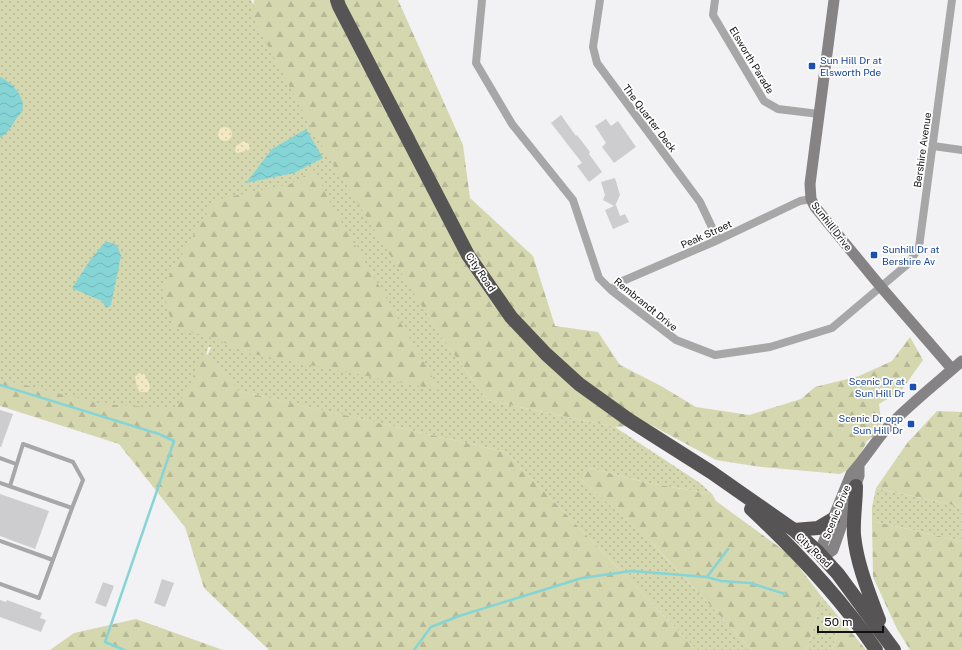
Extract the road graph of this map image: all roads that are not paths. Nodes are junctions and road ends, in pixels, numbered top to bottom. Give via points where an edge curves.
1 (337, 0) edge
2 (482, 0) edge
3 (600, 0) edge
4 (715, 0) edge
5 (834, 0) edge
6 (952, 0) edge
7 (819, 114) junction
8 (934, 146) junction
9 (962, 150) edge
10 (811, 199) junction
11 (718, 240) junction
12 (881, 287) junction
13 (611, 290) junction
14 (962, 361) edge
15 (952, 369) junction
16 (0, 458) edge
17 (16, 464) junction
18 (859, 466) junction
19 (0, 483) edge
20 (10, 486) junction
21 (856, 486) junction
22 (72, 508) junction
23 (833, 519) junction
24 (789, 535) junction
25 (0, 541) edge
26 (822, 557) junction
27 (53, 560) junction
28 (0, 584) edge
29 (828, 588) junction
30 (885, 636) junction
31 (876, 650) edge
32 (894, 650) edge

1 - 24 highway, City Road via 468,255 512,317 546,354 579,384 629,420 711,472
2 - 13 street, Rembrandt Drive via 476,63 512,124 573,200 599,278
3 - 11 street, The Quarter Deck via 593,47 597,63 700,202
4 - 7 street, Elsworth Parade via 713,15 764,101 778,109
5 - 7 street, Sunhill Drive
6 - 8 street, Bershire Avenue
7 - 10 street, Sunhill Drive via 810,184
8 - 9 street
8 - 12 street, Bershire Avenue via 919,248 909,263
10 - 11 street, Peak Street
10 - 12 street, Sunhill Drive
11 - 13 street, Peak Street via 618,283
12 - 13 street, Rembrandt Drive via 832,328 770,347 714,355 676,340
12 - 15 street, Sunhill Drive
14 - 15 street, Scenic Drive
15 - 18 street, Scenic Drive via 876,440
16 - 17 lane
17 - 20 lane
17 - 22 lane via 23,444 72,462 83,480
18 - 21 street, Scenic Drive
18 - 23 street, Scenic Drive via 851,474
19 - 20 lane
20 - 22 lane
21 - 26 street, Scenic Drive via 833,550
21 - 30 highway via 854,535 857,554
22 - 27 lane
23 - 24 highway via 818,528
23 - 26 street, Scenic Drive via 823,543
24 - 26 highway, City Road
24 - 29 highway, City Road
25 - 27 lane
26 - 29 highway
26 - 30 highway, City Road
27 - 28 lane via 39,598
29 - 31 highway, City Road
30 - 32 highway, City Road

